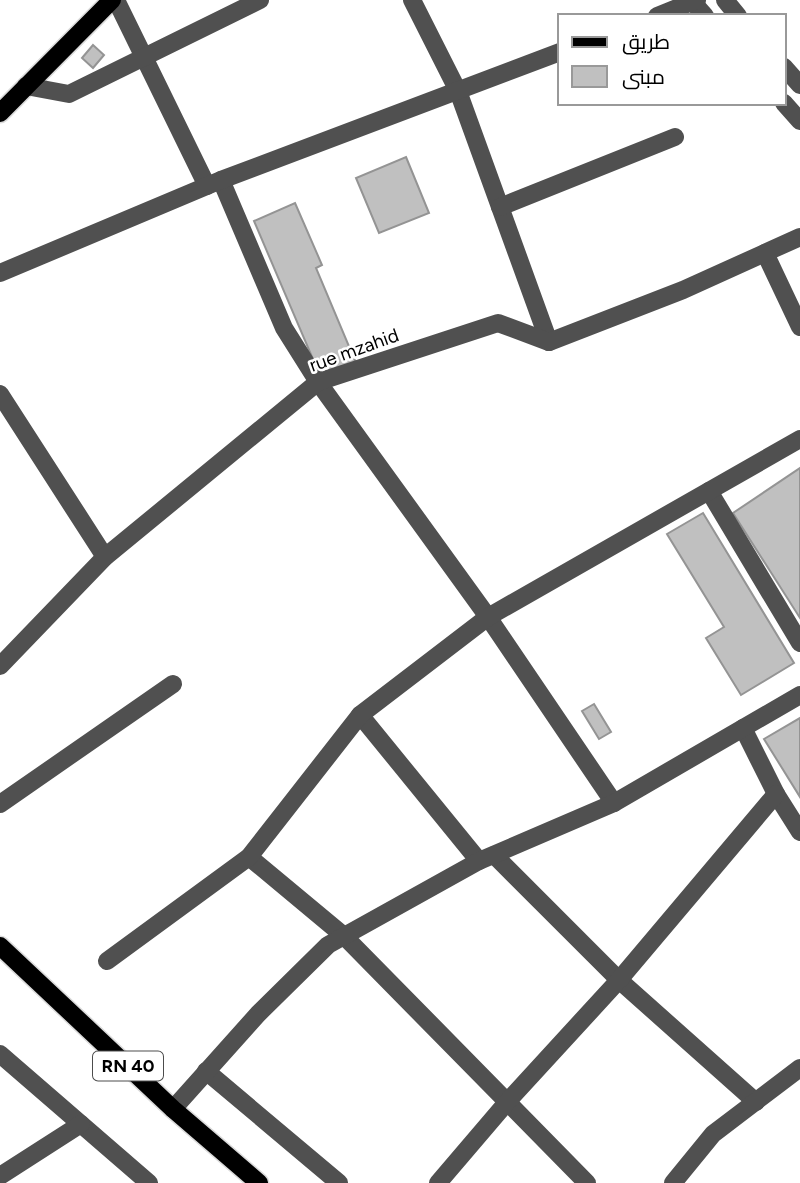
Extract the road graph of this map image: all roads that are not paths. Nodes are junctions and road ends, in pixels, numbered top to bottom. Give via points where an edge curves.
1 (114, 0) edge
2 (260, 0) edge
3 (412, 0) edge
4 (724, 0) edge
5 (696, 4) edge
6 (664, 14) edge
7 (736, 14) edge
8 (558, 53) edge
9 (144, 57) junction
10 (786, 69) edge
11 (800, 85) edge
12 (26, 86) junction
13 (458, 91) junction
14 (786, 105) edge
15 (1, 111) edge
16 (800, 121) edge
17 (675, 137) dead end
18 (214, 183) junction
19 (500, 207) junction
20 (800, 237) edge
21 (765, 253) junction
22 (0, 273) edge
23 (800, 327) edge
24 (550, 342) junction
25 (318, 382) junction
26 (0, 394) edge
27 (800, 439) edge
28 (709, 491) junction
29 (105, 557) junction
30 (488, 617) junction
31 (800, 643) edge
32 (0, 666) edge
33 (173, 684) dead end
34 (800, 695) edge
35 (360, 715) junction
36 (743, 728) junction
37 (776, 794) junction
38 (614, 803) junction
39 (0, 804) edge
40 (800, 832) edge
41 (250, 857) junction
42 (487, 858) junction
43 (344, 936) junction
44 (0, 946) edge
45 (107, 961) dead end
46 (618, 980) junction
47 (0, 1054) edge
48 (800, 1069) edge
49 (206, 1071) junction
50 (508, 1101) junction
51 (756, 1102) junction
52 (173, 1108) junction
53 (81, 1124) junction
54 (0, 1176) edge
55 (149, 1183) edge
56 (259, 1183) edge
57 (338, 1183) edge
58 (438, 1183) edge
59 (587, 1183) edge
60 (673, 1183) edge

1 - 9 street
1 - 12 main road
2 - 9 street
3 - 13 street
4 - 7 street
5 - 6 street
8 - 13 street
9 - 12 street via 69,94
9 - 18 street
10 - 11 street
12 - 15 main road
13 - 18 street
13 - 19 street
14 - 16 street
17 - 19 street
18 - 22 street
18 - 25 street via 284,328
19 - 24 street
20 - 21 street
21 - 23 street
21 - 24 street
24 - 25 street, rue mzahid via 499,323
25 - 29 street, rue mzahid
25 - 30 street
26 - 29 street
27 - 28 street
28 - 30 street
28 - 31 street
29 - 32 street, rue mzahid
30 - 35 street
30 - 38 street
33 - 39 street
34 - 36 street
35 - 41 street
35 - 42 street
36 - 37 street
36 - 38 street
37 - 40 street
37 - 46 street
38 - 42 street
41 - 43 street
41 - 45 street
42 - 43 street
42 - 46 street
43 - 49 street via 328,945
43 - 50 street
44 - 52 main road, RN 40
46 - 50 street
46 - 51 street
47 - 53 street
48 - 51 street
49 - 52 street
49 - 57 street
50 - 58 street
50 - 59 street
51 - 60 street via 713,1133
52 - 56 main road, RN 40
53 - 54 street
53 - 55 street

